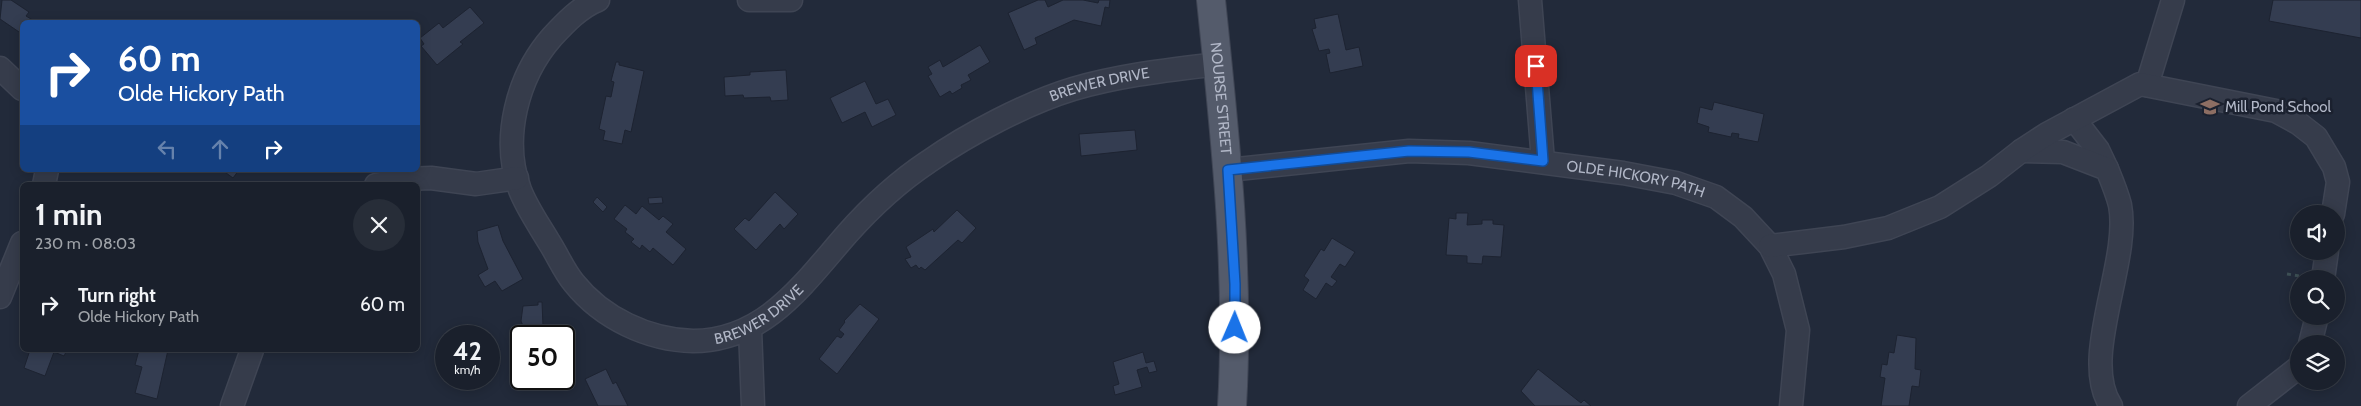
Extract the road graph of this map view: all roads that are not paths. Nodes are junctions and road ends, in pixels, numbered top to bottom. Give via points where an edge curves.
1 (598, 0) edge
2 (749, 0) edge
3 (791, 0) edge
4 (1211, 0) edge
5 (1530, 0) edge
6 (2173, 0) edge
7 (1218, 64) junction
8 (0, 68) edge
9 (2144, 85) junction
10 (20, 87) edge
11 (2074, 119) junction
12 (2021, 150) junction
13 (1543, 161) junction
14 (2107, 169) junction
15 (1228, 170) junction
16 (516, 178) junction
17 (391, 182) edge
18 (2334, 205) edge
19 (1770, 246) junction
20 (20, 248) edge
21 (0, 297) edge
22 (750, 328) junction
23 (251, 352) edge
24 (2290, 374) edge
25 (232, 406) edge
26 (754, 406) edge
27 (1232, 406) edge
28 (1791, 406) edge
29 (2111, 406) edge
30 (2249, 406) edge

1 - 16 street, BREWER DRIVE via 581,9 558,30 528,72 514,128
2 - 3 street
4 - 7 main road, NOURSE STREET
5 - 13 street
6 - 9 street
7 - 15 main road, NOURSE STREET
7 - 22 street, BREWER DRIVE via 1126,77 1071,90 949,148 900,183 784,303
8 - 10 street
9 - 11 street
9 - 18 street via 2276,111 2298,123 2316,137 2334,167 2338,182
11 - 12 street
11 - 14 street via 2098,150
12 - 14 street via 2063,152
12 - 19 street via 1989,176 1940,207 1888,228
13 - 15 street, OLDE HICKORY PATH via 1469,152 1409,151
13 - 19 street, OLDE HICKORY PATH via 1676,183 1708,194 1743,217
14 - 29 street via 2120,206 2120,241 2101,352 2101,377
15 - 27 main road, NOURSE STREET via 1235,284
16 - 17 street via 476,184 431,178
16 - 22 street, BREWER DRIVE via 536,222 575,285 597,306 646,333 679,340 714,339
19 - 28 street, OLDE HICKORY PATH via 1784,274 1798,330
20 - 21 street
22 - 26 street
23 - 25 street
24 - 30 street

